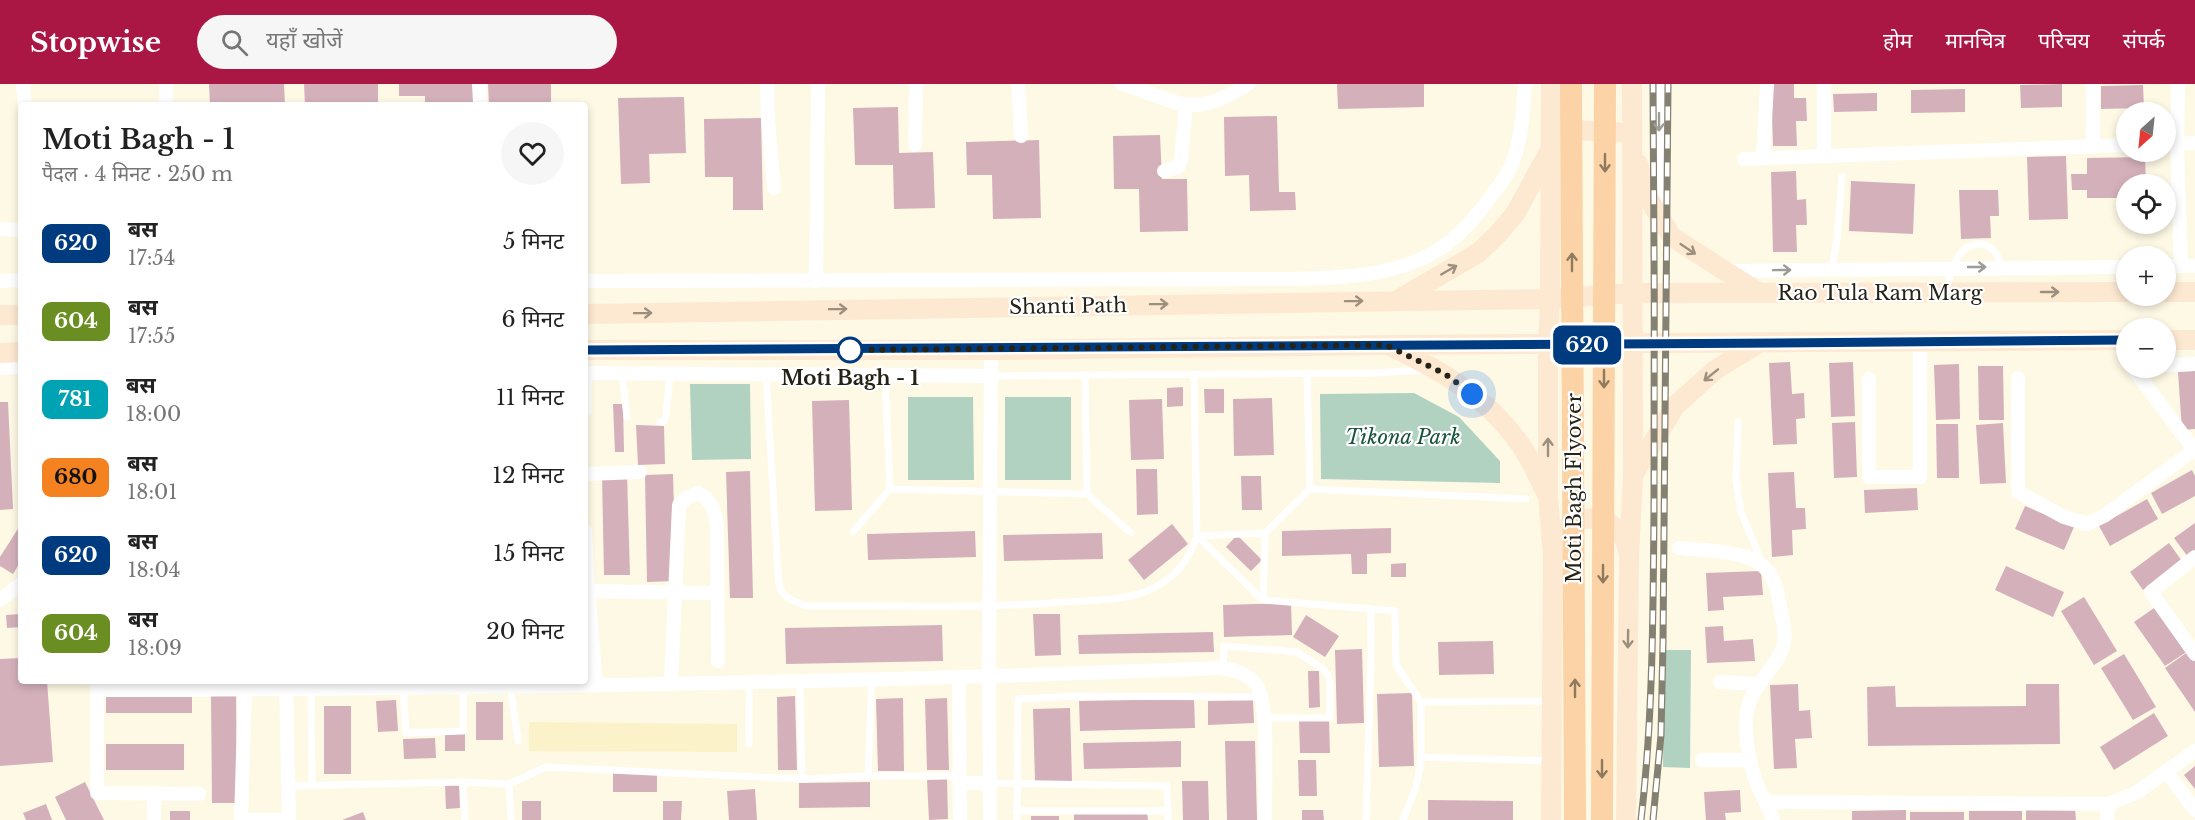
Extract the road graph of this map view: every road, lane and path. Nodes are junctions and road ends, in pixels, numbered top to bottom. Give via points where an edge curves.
1 (24, 84) edge
2 (165, 84) edge
3 (479, 84) edge
4 (767, 84) edge
5 (818, 84) edge
6 (916, 84) edge
7 (1018, 84) edge
8 (1122, 84) edge
9 (1248, 84) edge
10 (1525, 84) edge
11 (1551, 84) edge
12 (1572, 84) edge
13 (1605, 84) edge
14 (1632, 84) edge
15 (1659, 84) edge
16 (1767, 84) edge
17 (1824, 84) edge
18 (2093, 84) edge
19 (2178, 84) edge
20 (25, 102) edge
21 (165, 102) edge
22 (480, 102) edge
23 (1186, 104) junction
24 (1021, 136) dead end
25 (1552, 138) junction
26 (1632, 139) junction
27 (2195, 143) edge
28 (2177, 144) junction
29 (915, 145) dead end
30 (2116, 146) edge
31 (2093, 147) junction
32 (1824, 156) junction
33 (1763, 158) junction
34 (1744, 159) dead end
35 (1164, 171) dead end
36 (1842, 177) dead end
37 (774, 188) dead end
38 (1658, 217) junction
39 (0, 229) edge
40 (18, 230) edge
41 (2188, 266) edge
42 (1953, 267) junction
43 (2002, 267) junction
44 (2116, 267) edge
45 (1832, 269) junction
46 (1723, 271) junction
47 (18, 280) edge
48 (0, 281) edge
49 (588, 281) edge
50 (816, 281) junction
51 (1632, 292) junction
52 (1946, 292) junction
53 (2116, 292) edge
54 (2176, 292) edge
55 (2195, 292) edge
56 (1760, 293) junction
57 (1550, 299) junction
58 (1398, 300) junction
59 (588, 314) edge
60 (0, 315) edge
61 (18, 315) edge
62 (2116, 340) edge
63 (2176, 340) edge
64 (2195, 340) edge
65 (1920, 342) junction
66 (1760, 343) junction
67 (1634, 344) junction
68 (1386, 345) junction
69 (1548, 345) junction
70 (588, 350) edge
71 (991, 350) junction
72 (18, 352) edge
73 (0, 353) edge
74 (2195, 364) edge
75 (2176, 365) edge
76 (18, 367) edge
77 (0, 368) edge
78 (1435, 369) junction
79 (588, 373) edge
80 (622, 373) junction
81 (1307, 373) junction
82 (670, 374) junction
83 (766, 374) junction
84 (1194, 374) junction
85 (885, 375) junction
86 (991, 375) junction
87 (1084, 375) junction
88 (2018, 378) dead end
89 (2140, 378) edge
90 (1869, 380) dead end
91 (627, 417) dead end
92 (660, 422) dead end
93 (1738, 422) dead end
94 (2194, 451) edge
95 (640, 472) dead end
96 (588, 474) edge
97 (1633, 475) junction
98 (890, 489) junction
99 (1310, 489) junction
100 (990, 491) junction
101 (1087, 494) junction
102 (1548, 497) junction
103 (1526, 499) dead end
104 (853, 532) dead end
105 (1131, 533) dead end
106 (1265, 533) junction
107 (1197, 536) junction
108 (1679, 548) dead end
109 (1553, 555) junction
110 (1629, 557) junction
111 (2195, 557) edge
112 (1764, 568) junction
113 (18, 586) edge
114 (588, 591) edge
115 (676, 592) junction
116 (718, 593) junction
117 (0, 600) edge
118 (1263, 600) junction
119 (989, 606) junction
120 (1371, 609) junction
121 (588, 610) edge
122 (2195, 654) edge
123 (718, 661) dead end
124 (1222, 668) junction
125 (959, 677) junction
126 (989, 677) junction
127 (872, 679) junction
128 (800, 680) junction
129 (749, 681) junction
130 (671, 682) junction
131 (1719, 682) dead end
132 (596, 684) junction
133 (1758, 684) junction
134 (287, 685) edge
135 (311, 685) edge
136 (510, 685) junction
137 (97, 686) edge
138 (463, 686) junction
139 (403, 687) junction
140 (244, 690) junction
141 (1261, 697) junction
142 (1552, 700) junction
143 (1420, 702) junction
144 (1263, 718) junction
145 (519, 741) dead end
146 (749, 744) dead end
147 (2195, 750) edge
148 (1421, 757) junction
149 (1702, 760) dead end
150 (1750, 760) junction
151 (1551, 761) junction
152 (2166, 771) junction
153 (868, 776) junction
154 (802, 779) junction
155 (960, 780) junction
156 (464, 782) junction
157 (990, 783) junction
158 (1016, 783) junction
159 (509, 784) junction
160 (312, 785) junction
161 (289, 786) junction
162 (154, 793) junction
163 (199, 794) dead end
164 (1767, 802) junction
165 (2108, 804) junction
166 (2195, 810) edge
167 (1017, 811) junction
168 (1168, 811) junction
169 (1575, 815) edge
170 (154, 820) edge
171 (289, 820) edge
172 (465, 820) edge
173 (511, 820) edge
174 (960, 820) edge
175 (990, 820) edge
176 (1017, 820) edge
177 (1168, 820) edge
178 (1265, 820) edge
179 (1366, 820) edge
180 (1403, 820) edge
181 (1551, 820) edge
182 (1602, 820) edge
183 (1626, 820) edge
184 (1773, 820) edge
185 (2107, 820) edge

1 - 20 street
2 - 21 street
3 - 22 street
4 - 37 street
5 - 50 street
6 - 29 street
7 - 24 street
8 - 23 street via 1175,104
9 - 23 street via 1226,98
10 - 50 street via 1513,161 1502,182 1454,240 1425,259 1392,269 1353,276 1288,279
11 - 25 main road
169 -> 12 main road, Moti Bagh Flyover
13 -> 182 main road, Moti Bagh Flyover
14 - 26 main road
15 -> 38 street
16 - 33 street
17 - 32 street
18 - 31 street
19 - 28 street
23 - 35 street via 1181,160 1178,167
25 - 26 main road
25 - 57 main road
58 -> 25 main road via 1478,253 1496,236 1515,214
26 - 38 main road via 1648,198
26 - 51 main road
27 - 28 street
28 - 41 street
30 - 31 street
31 - 32 street
32 - 33 street
33 - 34 street
36 - 45 lane
38 -> 46 main road via 1672,237
39 - 40 street
42 -> 43 street
42 - 43 lane via 1962,250 1972,244 1994,250
42 - 45 street
42 - 52 lane
43 - 44 street
46 -> 45 street
46 - 56 main road
47 - 48 street
49 - 50 street
51 - 56 main road, Rao Tula Ram Marg
51 - 57 main road, Rao Tula Ram Marg
51 - 67 main road
52 -> 53 main road, Rao Tula Ram Marg
52 - 56 main road, Rao Tula Ram Marg
54 - 55 main road
57 - 58 main road, Shanti Path
57 - 69 main road
59 -> 58 main road, Shanti Path
60 - 61 main road
62 - 65 main road
63 - 64 main road
65 - 66 main road
65 - 90 street via 1920,477 1869,477
66 - 67 main road
66 -> 97 main road via 1715,370 1675,405
67 - 69 main road
67 - 97 main road
68 - 69 main road
68 - 71 main road
68 - 78 main road
102 -> 69 main road
70 - 71 main road
71 - 86 street
72 - 73 main road
74 - 75 street
76 - 77 street
78 - 81 lane
78 - 102 main road via 1486,404 1520,442
79 - 80 street
80 - 82 street
80 - 91 lane
81 - 84 lane
81 - 99 lane
82 - 83 street
82 - 92 lane via 666,416
83 - 85 street
83 - 119 lane via 777,559 780,589 786,599 808,606
84 - 87 lane
84 - 107 lane
85 - 86 street
85 - 98 lane
86 - 87 lane
86 - 100 street
87 - 101 lane
88 - 94 street via 2018,492 2064,517 2087,524 2104,516
89 - 94 street
93 - 112 lane via 1736,480 1741,512
95 - 96 street
97 - 110 main road
98 - 100 lane
98 - 104 lane
99 - 103 lane
99 - 106 lane
100 - 101 lane
100 - 119 street
101 - 105 lane
102 - 109 main road
106 - 107 lane
106 - 118 lane
107 - 118 lane
107 - 119 lane via 1191,554 1173,576 1146,591 1113,599
108 - 112 street via 1746,557
109 - 110 main road via 1564,528 1592,517 1606,520 1618,529 1627,542
109 - 142 main road
110 -> 183 main road
111 - 122 street via 2151,592
112 - 133 street via 1775,584 1785,642
113 - 117 street
114 - 115 street
115 - 116 street
115 - 116 street via 679,506 686,498 698,494 715,509
115 - 130 street
116 - 123 street
118 - 120 lane
119 - 126 street
120 - 143 lane via 1395,611 1396,664
120 - 179 lane
121 - 132 street
124 - 126 street
124 - 141 street via 1239,670 1256,684
124 - 144 lane via 1224,646 1235,646 1297,652 1328,675 1330,718
125 - 126 street
125 - 127 street
125 - 155 street
126 - 157 street
127 - 128 street
127 - 153 lane
128 - 129 street
128 - 154 lane
129 - 130 street
129 - 146 lane
130 - 132 street
131 - 133 street
132 - 136 street
133 - 150 street via 1746,720
134 - 135 street
134 - 140 street
134 - 161 street
135 - 139 street
135 - 160 lane
136 - 138 street
136 - 145 lane
137 - 140 street
137 - 162 street via 98,793
138 - 139 street
138 - 139 lane via 463,731 406,733
140 - 171 street via 241,820
141 - 144 street
141 - 158 lane via 1018,699
142 - 143 lane
142 - 151 main road
143 - 148 lane
144 - 178 street
147 - 152 street
148 - 151 lane
148 - 180 lane via 1416,787
149 - 150 street
150 - 164 street
151 - 181 main road
152 - 165 street via 2136,793
152 - 166 street
153 - 154 lane
153 - 155 lane
154 - 159 lane via 546,767
155 - 157 street
155 - 174 street
156 - 159 lane
156 - 160 lane
156 - 172 lane
157 - 158 lane
157 - 175 street
158 - 167 lane
158 - 168 lane via 1167,786
159 - 173 lane
160 - 161 lane
161 - 171 street
162 - 163 street
162 - 170 street
164 - 165 street
164 - 184 street
165 - 185 street
167 - 168 lane
167 - 176 lane
168 - 177 lane

